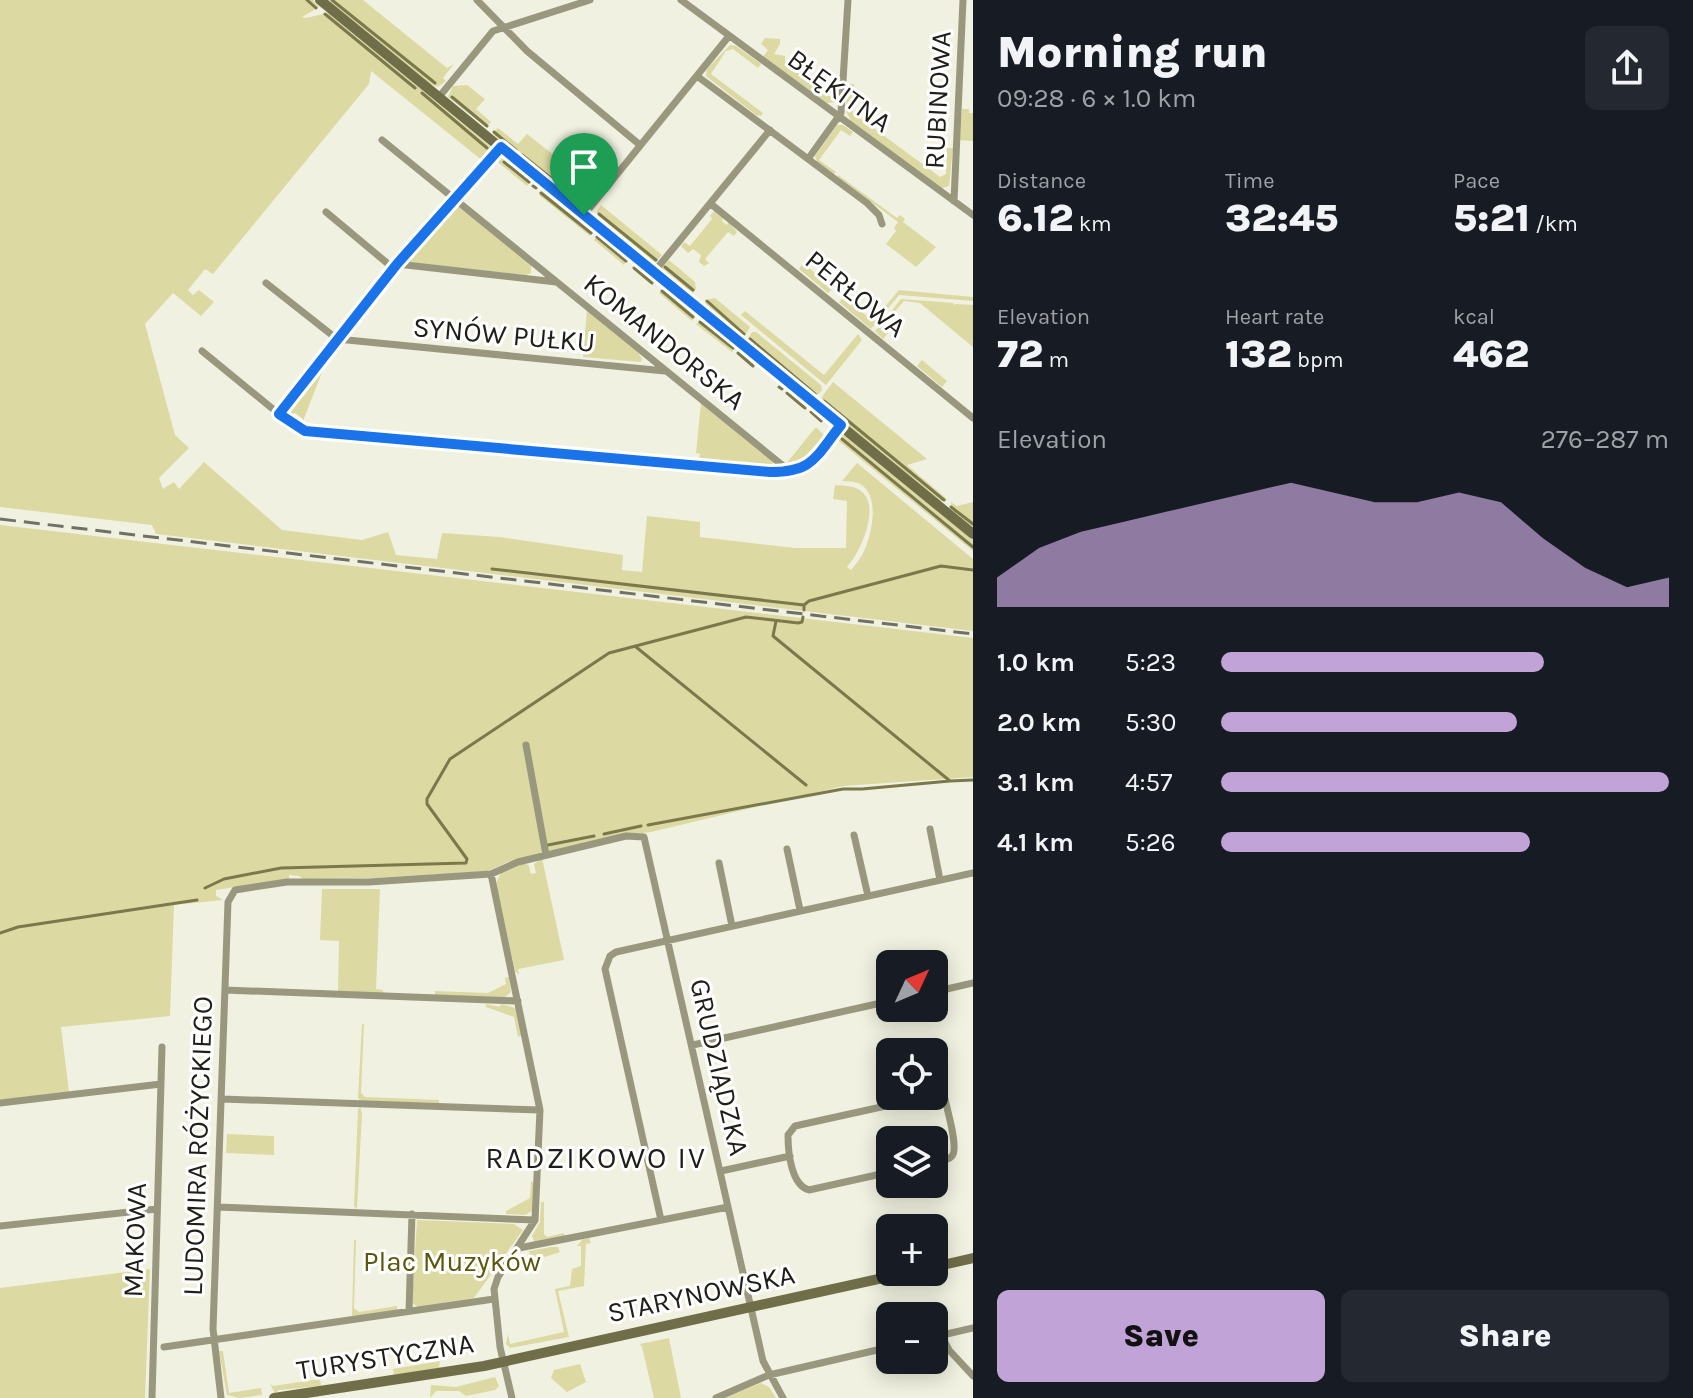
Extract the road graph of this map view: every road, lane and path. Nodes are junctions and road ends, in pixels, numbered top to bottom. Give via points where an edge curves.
1 (320, 0) edge
2 (477, 0) edge
3 (590, 0) edge
4 (681, 0) edge
5 (848, 0) edge
6 (963, 0) edge
7 (504, 26) junction
8 (729, 36) junction
9 (697, 76) junction
10 (439, 97) junction
11 (839, 117) junction
12 (770, 130) junction
13 (382, 140) dead end
14 (640, 145) junction
15 (501, 147) junction
16 (808, 159) junction
17 (455, 198) junction
18 (954, 201) junction
19 (711, 204) junction
20 (326, 212) dead end
21 (584, 215) junction
22 (973, 215) edge
23 (882, 224) dead end
24 (395, 266) junction
25 (654, 272) junction
26 (558, 282) junction
27 (266, 283) dead end
28 (337, 339) junction
29 (202, 351) dead end
30 (668, 371) junction
31 (279, 414) junction
32 (973, 418) edge
33 (841, 425) junction
34 (792, 472) junction
35 (973, 534) edge
36 (526, 745) dead end
37 (930, 829) dead end
38 (854, 835) dead end
39 (787, 849) dead end
40 (546, 855) junction
41 (719, 863) dead end
42 (973, 873) edge
43 (491, 874) junction
44 (940, 880) junction
45 (868, 896) junction
46 (800, 910) junction
47 (732, 926) junction
48 (668, 940) junction
49 (973, 983) edge
50 (948, 989) edge
51 (225, 990) junction
52 (518, 1001) junction
53 (876, 1004) edge
54 (693, 1045) junction
55 (162, 1047) dead end
56 (161, 1084) junction
57 (222, 1099) junction
58 (0, 1103) edge
59 (876, 1108) edge
60 (540, 1110) junction
61 (947, 1110) edge
62 (790, 1156) junction
63 (948, 1157) edge
64 (721, 1171) junction
65 (876, 1175) edge
66 (218, 1207) junction
67 (728, 1207) junction
68 (157, 1209) junction
69 (412, 1214) junction
70 (535, 1220) junction
71 (661, 1220) junction
72 (0, 1226) edge
73 (519, 1248) junction
74 (973, 1258) edge
75 (948, 1264) edge
76 (876, 1279) edge
77 (494, 1299) junction
78 (750, 1307) junction
79 (409, 1311) junction
80 (973, 1328) edge
81 (948, 1334) edge
82 (214, 1341) junction
83 (164, 1347) dead end
84 (948, 1349) edge
85 (876, 1350) edge
86 (503, 1361) junction
87 (769, 1375) junction
88 (973, 1376) edge
89 (152, 1398) edge
90 (221, 1398) edge
91 (274, 1398) edge
92 (512, 1398) edge
93 (716, 1398) edge
94 (783, 1398) edge

1 - 10 street
2 - 7 street
3 - 7 street
4 - 8 street, BŁĘKITNA
5 - 11 street
6 - 18 street, RUBINOWA
7 - 10 street via 493,31
7 - 14 street
8 - 9 street
8 - 11 street, BŁĘKITNA
9 - 12 street
9 - 14 street
10 - 15 street
11 - 16 street
11 - 18 street, BŁĘKITNA
12 - 16 street
12 - 19 street
13 - 17 street, KOMANDORSKA
14 - 21 street
15 - 17 street
15 - 21 street
16 - 23 street via 867,203
17 - 24 street
17 - 26 street, KOMANDORSKA
18 - 22 street, BŁĘKITNA
19 - 25 street
19 - 32 street, PERŁOWA
20 - 24 street
21 - 25 street
24 - 26 street
24 - 28 street
25 - 33 street
26 - 30 street, KOMANDORSKA
27 - 28 street
28 - 30 street, SYNÓW PUŁKU
28 - 31 street
29 - 31 street
30 - 34 street, KOMANDORSKA
31 - 34 street via 305,431
33 - 34 street via 807,467
33 - 35 street
36 - 40 street
37 - 44 street
38 - 45 street
39 - 46 street
40 - 43 street
40 - 48 street, GRUDZIĄDZKA via 626,836 644,837
41 - 47 street
42 - 44 street
43 - 51 street, LUDOMIRA RÓŻYCKIEGO via 287,882 235,890 230,896
43 - 52 street
44 - 45 street
45 - 46 street
46 - 47 street
47 - 48 street
48 - 54 street, GRUDZIĄDZKA
48 - 71 street via 616,952 605,962
49 - 50 street
51 - 52 street
51 - 57 street, LUDOMIRA RÓŻYCKIEGO
52 - 60 street
53 - 54 street
54 - 64 street, GRUDZIĄDZKA
55 - 56 street, MAKOWA
56 - 58 street
56 - 68 street, MAKOWA
57 - 60 street
57 - 66 street, LUDOMIRA RÓŻYCKIEGO
59 - 62 street via 795,1126 788,1135
60 - 70 street
61 - 63 street via 955,1148
62 - 64 street
62 - 65 street via 799,1185 809,1190
64 - 67 street, GRUDZIĄDZKA
66 - 69 street
66 - 82 street, LUDOMIRA RÓŻYCKIEGO
67 - 71 street
67 - 78 street, GRUDZIĄDZKA
68 - 72 street
68 - 89 street, MAKOWA
69 - 70 street
69 - 79 street
70 - 73 street
71 - 73 street
73 - 77 street via 498,1277
74 - 75 street
76 - 78 street, STARYNOWSKA
77 - 79 street
77 - 86 street
78 - 86 street, STARYNOWSKA
78 - 87 street, GRUDZIĄDZKA
79 - 82 street
80 - 81 street
82 - 83 street
82 - 90 street, LUDOMIRA RÓŻYCKIEGO
84 - 88 street
85 - 87 street
86 - 91 street, TURYSTYCZNA
86 - 92 street
87 - 93 street
87 - 94 street, GRUDZIĄDZKA

